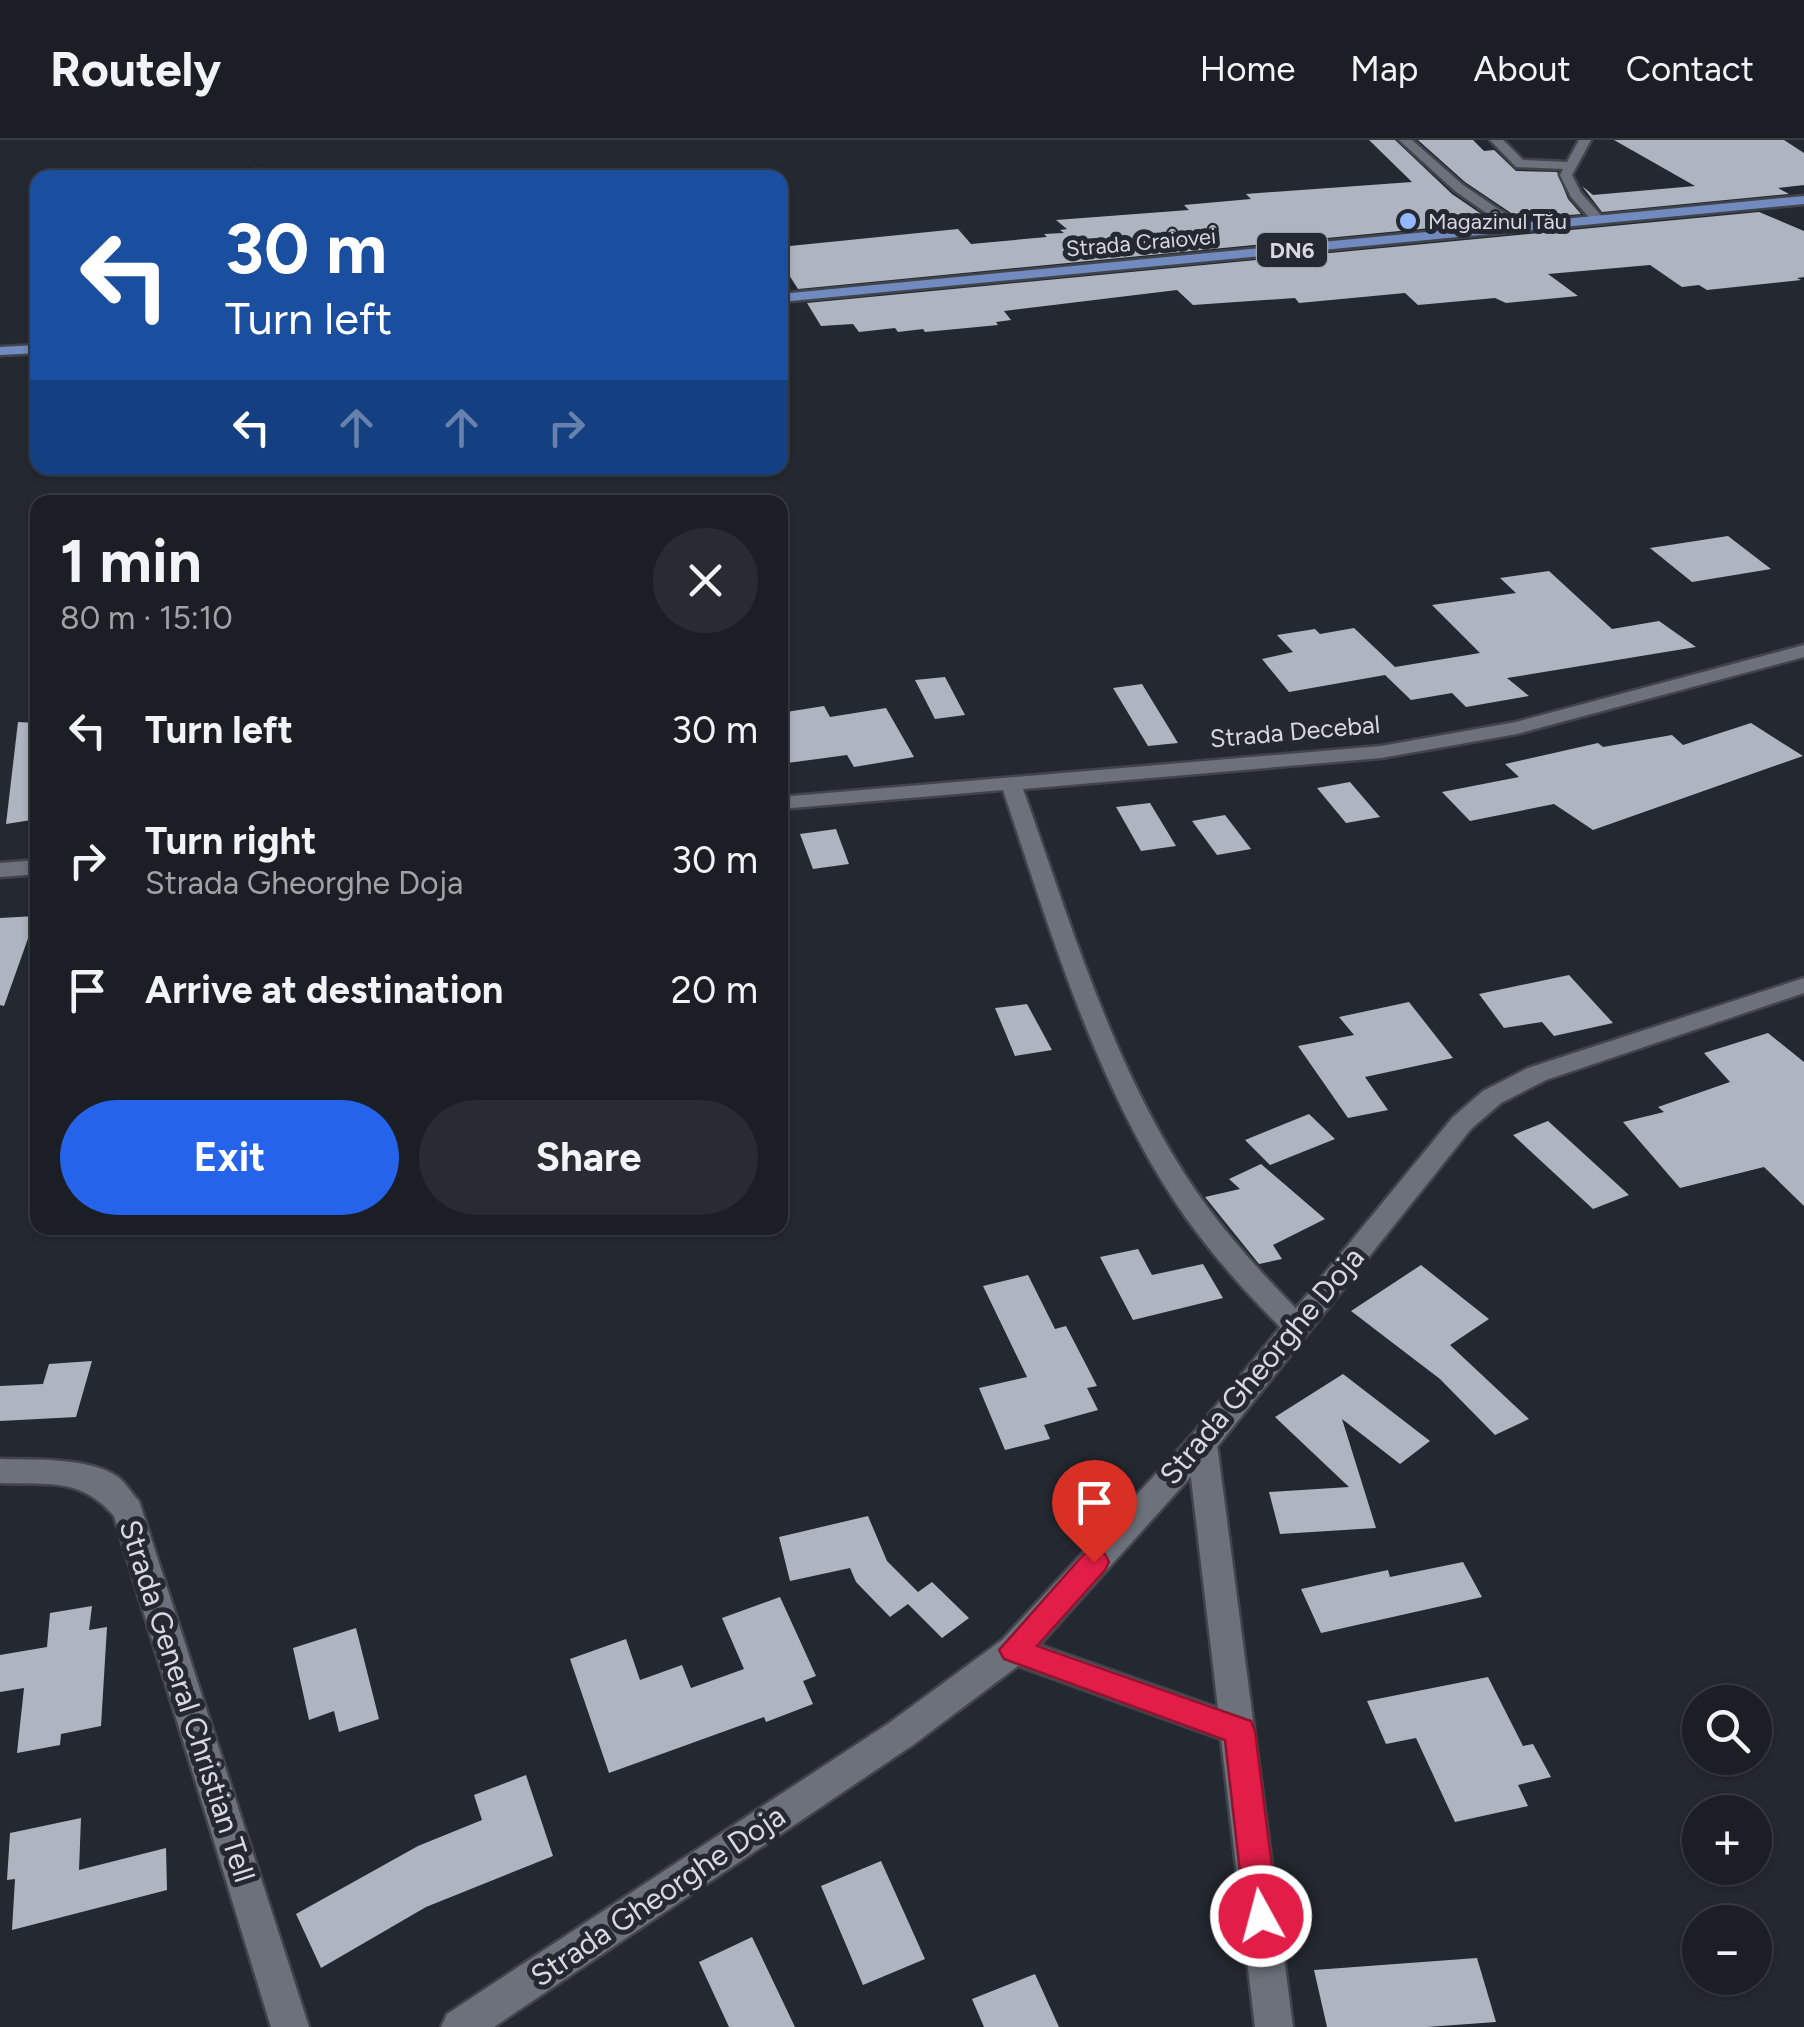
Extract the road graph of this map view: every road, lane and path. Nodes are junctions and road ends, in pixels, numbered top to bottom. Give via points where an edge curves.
1 (1405, 140) edge
2 (1496, 140) edge
3 (1585, 140) edge
4 (1568, 166) junction
5 (1804, 200) edge
6 (1600, 220) junction
7 (1517, 228) junction
8 (788, 297) edge
9 (30, 349) edge
10 (0, 351) edge
11 (1804, 650) edge
12 (1011, 784) junction
13 (788, 802) edge
14 (30, 868) edge
15 (0, 870) edge
16 (1804, 985) edge
17 (1296, 1326) junction
18 (1202, 1444) junction
19 (0, 1471) edge
20 (1014, 1650) junction
21 (1240, 1731) junction
22 (290, 2027) edge
23 (460, 2027) edge
24 (1274, 2027) edge

1 - 7 street
2 - 4 street via 1520,164
3 - 4 street
4 - 6 street via 1569,184
5 - 6 main road, Strada Craiovei / DN6
6 - 7 main road, Strada Craiovei / DN6
7 - 8 main road, Strada Craiovei / DN6
9 - 10 main road
11 - 12 street, Strada Decebal via 1464,739
12 - 13 street, Strada Decebal
12 - 17 street via 1102,1042 1133,1109 1228,1258
14 - 15 street
16 - 17 street, Strada Gheorghe Doja via 1588,1054 1492,1096 1462,1123
17 - 18 street, Strada Gheorghe Doja
18 - 20 street, Strada Gheorghe Doja
18 - 21 street
19 - 22 street, Strada General Christian Tell via 64,1473 106,1485 128,1510
20 - 21 street
20 - 23 street, Strada Gheorghe Doja via 901,1734
21 - 24 street

